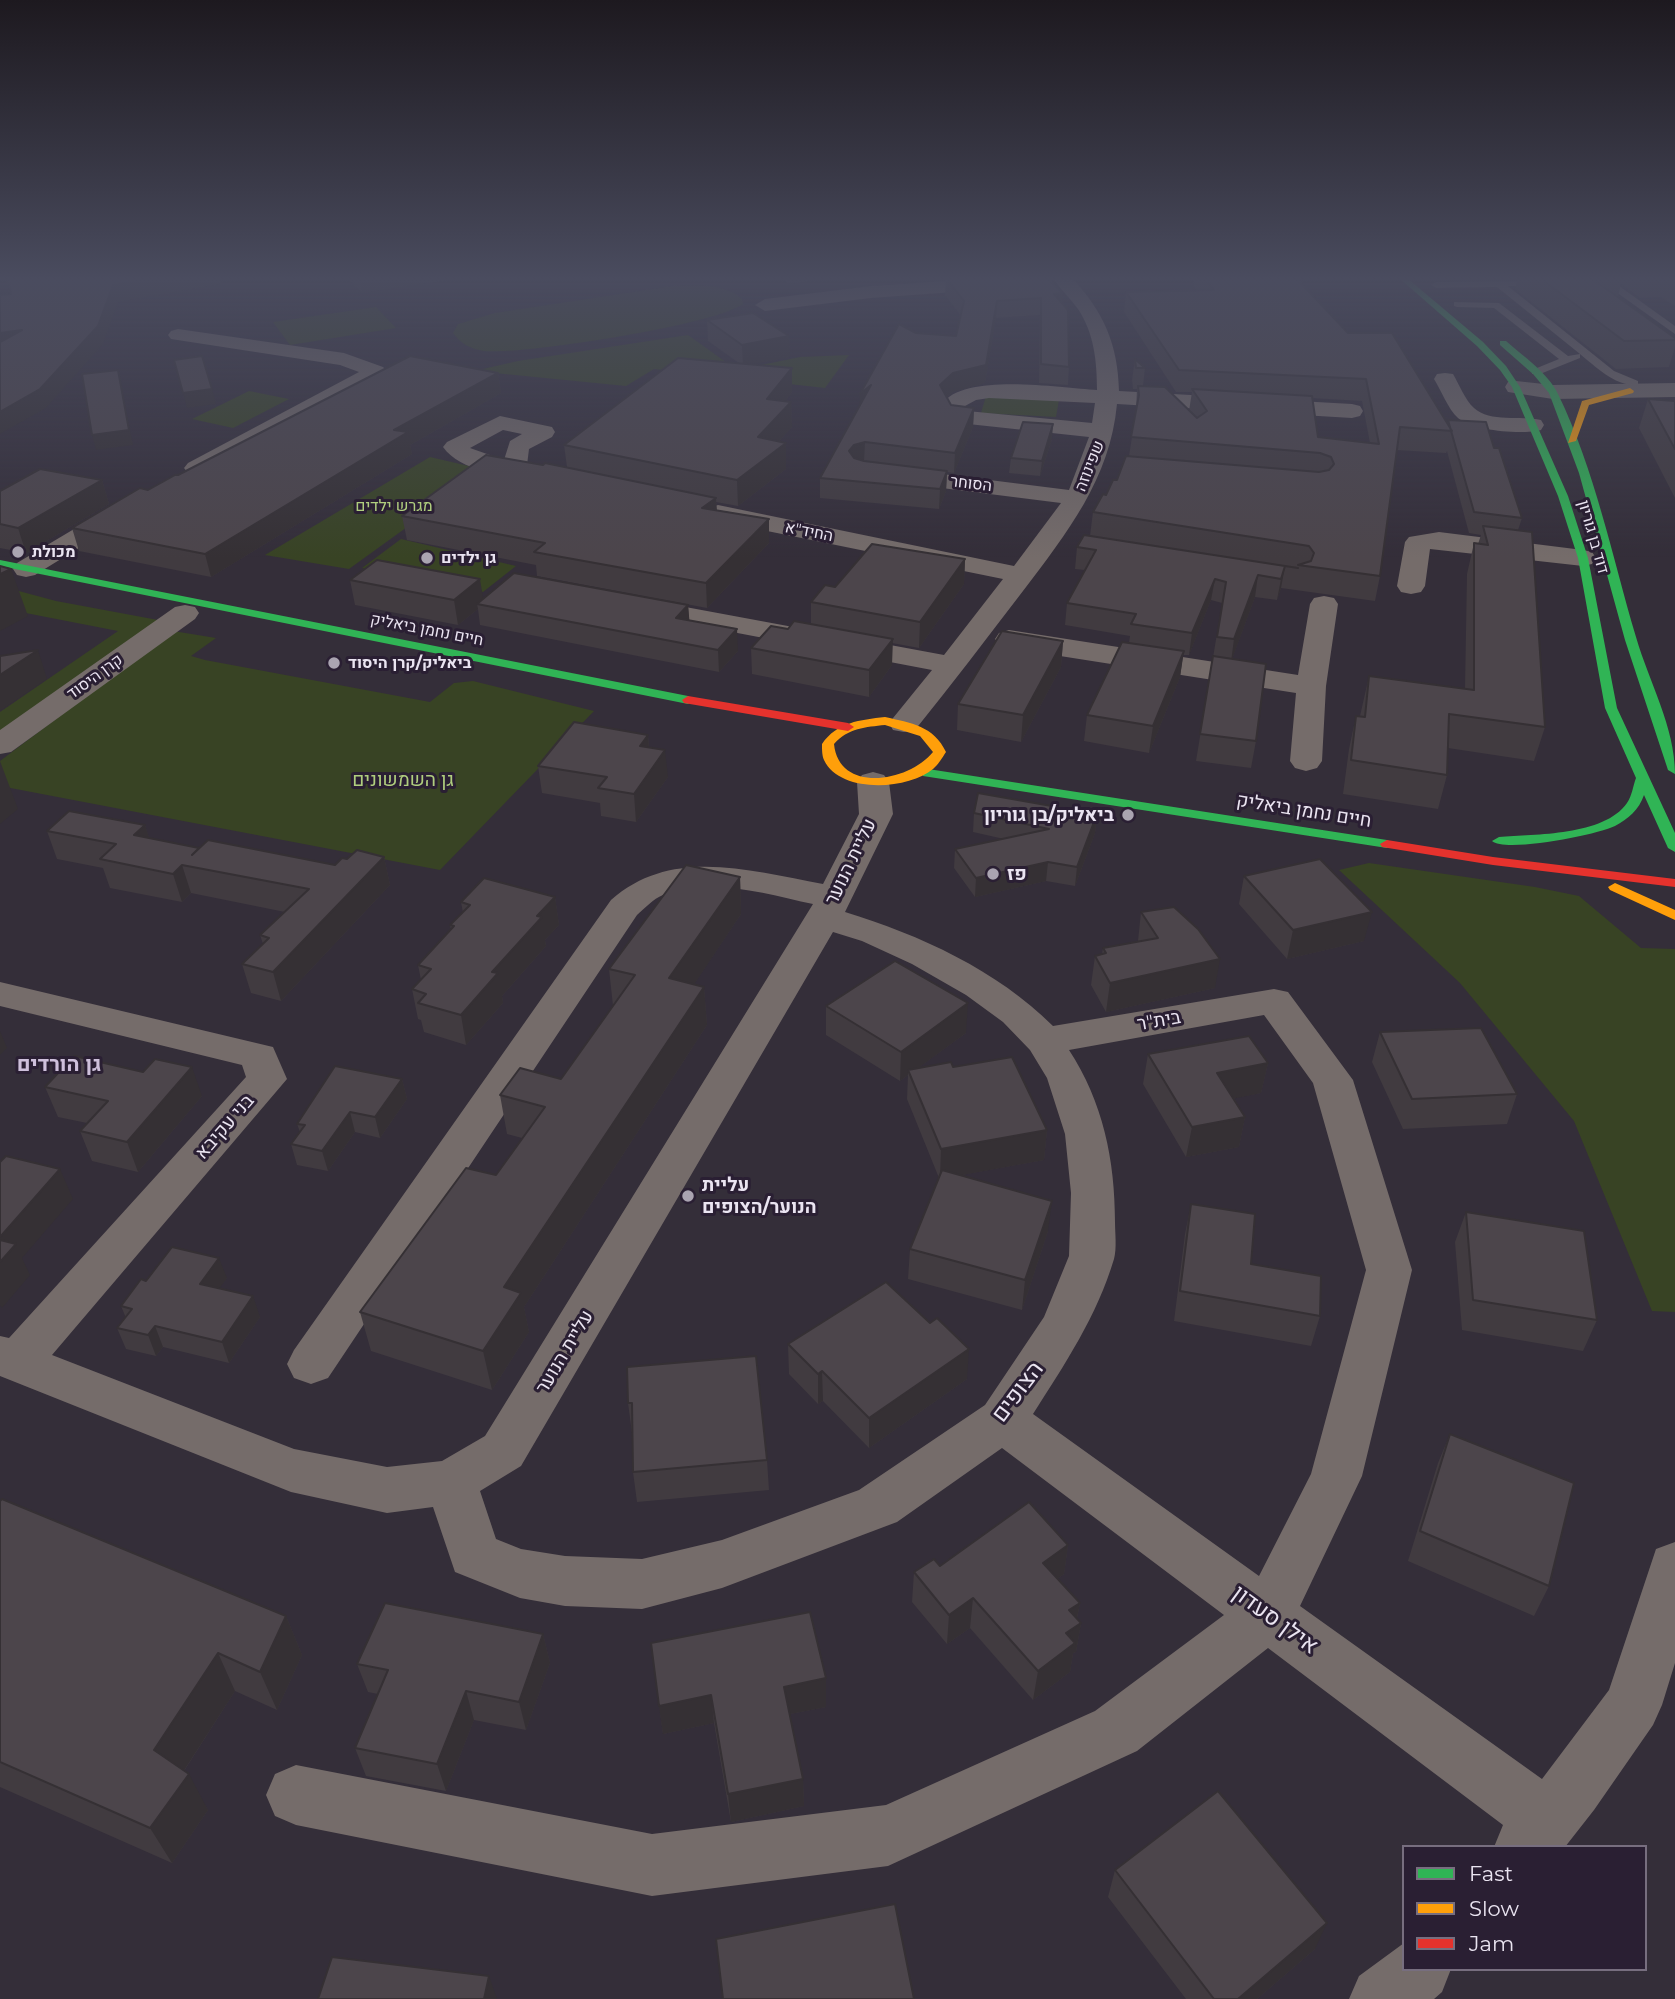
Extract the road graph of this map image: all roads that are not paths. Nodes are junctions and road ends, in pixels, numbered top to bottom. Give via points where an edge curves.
1 (375, 371) edge
2 (1106, 371) edge
3 (1503, 371) edge
4 (1534, 371) edge
5 (1557, 371) edge
6 (1608, 371) edge
7 (1445, 379) dead end
8 (1546, 382) junction
9 (1675, 382) edge
10 (1517, 387) junction
11 (1632, 387) junction
12 (1675, 390) edge
13 (1106, 396) junction
14 (1675, 398) edge
15 (1352, 411) dead end
16 (1533, 425) junction
17 (1103, 431) junction
18 (1571, 441) junction
19 (1092, 466) junction
20 (1120, 468) edge
21 (515, 469) edge
22 (864, 471) edge
23 (182, 477) edge
24 (555, 478) edge
25 (1077, 498) junction
26 (135, 503) edge
27 (688, 507) edge
28 (1048, 540) junction
29 (1075, 544) edge
30 (1583, 558) junction
31 (0, 564) edge
32 (26, 569) junction
33 (1021, 575) junction
34 (1411, 586) dead end
35 (55, 591) dead end
36 (617, 603) edge
37 (1324, 604) dead end
38 (185, 613) junction
39 (976, 634) junction
40 (305, 640) dead end
41 (952, 665) junction
42 (1311, 686) junction
43 (904, 723) junction
44 (848, 727) junction
45 (1661, 732) junction
46 (2, 742) edge
47 (1675, 751) edge
48 (1306, 761) dead end
49 (1019, 770) dead end
50 (1675, 770) edge
51 (928, 773) junction
52 (1643, 779) junction
53 (873, 782) junction
54 (1389, 828) dead end
55 (1575, 850) dead end
56 (1672, 855) edge
57 (1493, 861) junction
58 (1675, 883) edge
59 (830, 907) junction
60 (1675, 916) edge
61 (0, 994) edge
62 (1044, 1041) junction
63 (9, 1358) edge
64 (312, 1364) dead end
65 (1003, 1420) junction
66 (452, 1482) junction
67 (1675, 1566) edge
68 (1268, 1615) junction
69 (296, 1795) dead end
70 (1536, 1833) edge
71 (1417, 1971) edge
72 (1382, 1999) edge

1 - 23 street
2 - 13 street, שפינוזה
3 - 10 main road, דוד בן גוריון
4 - 8 main road, דוד בן גוריון
5 - 8 lane
6 - 11 lane
7 - 16 street via 1466,413 1484,422
8 - 10 street
8 - 11 street
8 - 18 main road, דוד בן גוריון
9 - 11 street
10 - 16 main road, דוד בן גוריון
11 - 12 street
11 - 14 lane
11 - 18 main road via 1585,403
13 - 15 street
13 - 17 street, שפינוזה
13 - 17 street via 976,393 953,404 958,416
16 - 30 main road, דוד בן גוריון
17 - 19 street, שפינוזה
18 - 45 main road, דוד בן גוריון
19 - 20 street
19 - 25 street, שפינוזה
21 - 24 street
22 - 25 street, הסוחר
25 - 28 street, שפינוזה
26 - 32 street
27 - 33 street, החיד"א
28 - 29 street
28 - 33 street, שפינוזה
30 - 34 street via 1439,540 1418,542
30 - 52 main road, דוד בן גוריון via 1611,708
31 - 32 main road, חיים נחמן ביאליק
32 - 44 main road, חיים נחמן ביאליק via 720,706
33 - 39 street, שפינוזה
35 - 38 main road
36 - 41 street
37 - 42 street
38 - 40 main road
38 - 46 street, קרן היסוד
39 - 41 street, שפינוזה
39 - 42 street
41 - 43 street, שפינוזה
42 - 48 street
43 - 44 main road
43 - 51 main road via 933,736 948,757
44 - 53 main road via 820,744 830,764 841,773
45 - 47 main road
45 - 50 main road, דוד בן גוריון
49 - 54 main road, חיים נחמן ביאליק via 1213,804
51 - 53 main road via 893,783
51 - 57 main road, חיים נחמן ביאליק
52 - 55 main road via 1632,806 1614,823 1574,833 1492,841
52 - 56 main road, דוד בן גוריון
53 - 59 street, עליית הנוער via 876,814
57 - 58 main road, חיים נחמן ביאליק
57 - 60 main road via 1605,884
59 - 62 street, הצופים via 978,986 1017,1013
59 - 64 street, הצופים via 711,876 680,878 647,888 624,908
59 - 66 street, עליית הנוער via 503,1451
61 - 63 street, בני עקיבא via 260,1056 267,1079
62 - 65 street, הצופים via 1068,1078 1086,1134 1093,1193 1092,1256 1065,1324
62 - 68 street, בית"ר via 1274,1001 1334,1080 1390,1270 1336,1476
63 - 66 street, עליית הנוער via 291,1470 387,1490
65 - 66 street, הצופים via 878,1506 722,1564 642,1584 565,1581 520,1573 474,1555
65 - 68 street, אילן סעדון
67 - 70 street via 1633,1705
68 - 69 street via 1116,1731 888,1835 652,1865
68 - 70 street, אילן סעדון
71 - 72 street

